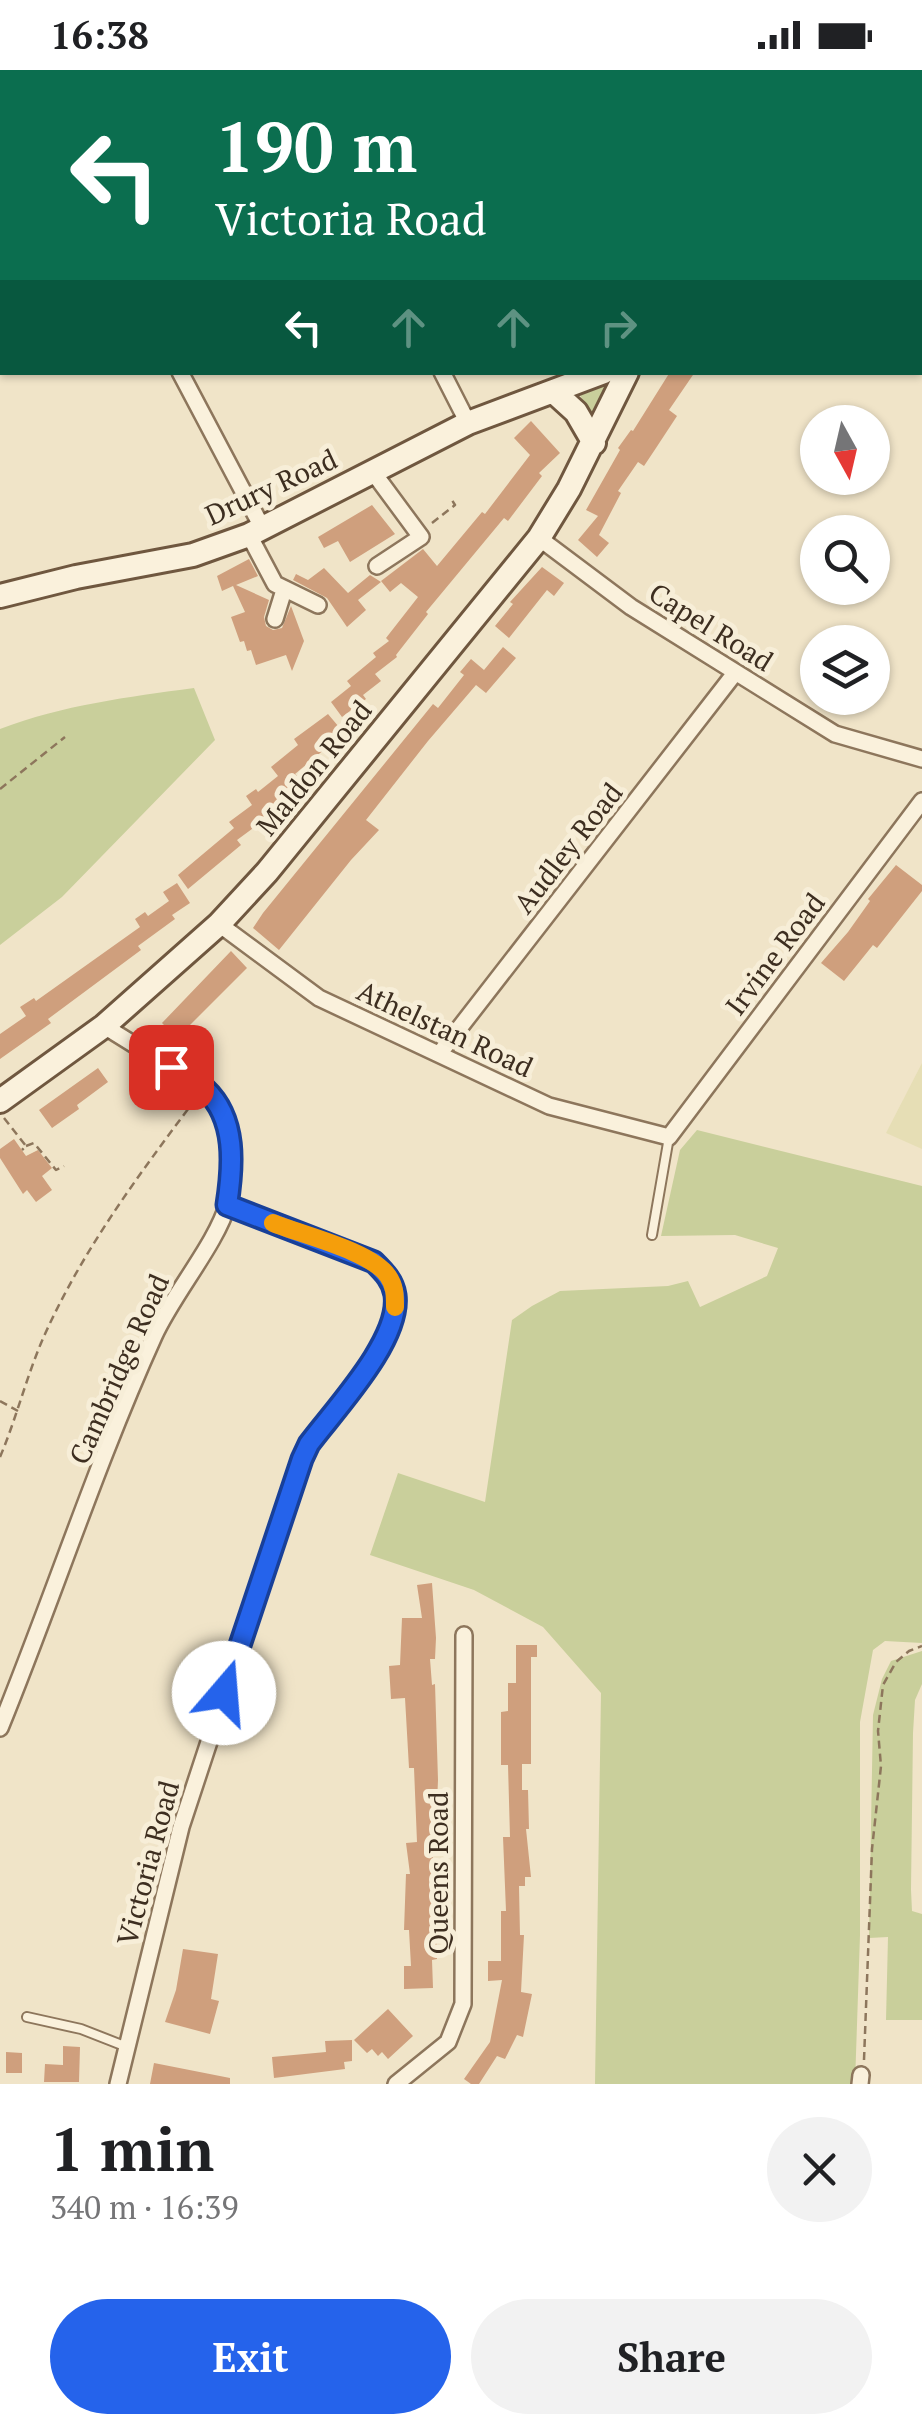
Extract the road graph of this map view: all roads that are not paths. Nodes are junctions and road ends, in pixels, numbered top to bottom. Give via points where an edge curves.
1 (181, 375) edge
2 (444, 375) edge
3 (596, 375) edge
4 (626, 375) edge
5 (554, 392) junction
6 (468, 423) junction
7 (594, 443) junction
8 (374, 472) junction
9 (256, 532) junction
10 (539, 538) junction
11 (376, 566) dead end
12 (284, 590) junction
13 (0, 596) edge
14 (318, 605) dead end
15 (275, 619) dead end
16 (735, 673) junction
17 (922, 760) edge
18 (922, 801) edge
19 (219, 924) junction
20 (104, 1026) junction
21 (440, 1053) junction
22 (0, 1100) edge
23 (669, 1136) junction
24 (227, 1205) junction
25 (652, 1235) dead end
26 (464, 1635) dead end
27 (0, 1728) edge
28 (27, 2017) dead end
29 (128, 2046) junction
30 (118, 2084) edge
31 (396, 2084) edge

1 - 9 street
2 - 6 street
3 - 5 main road, Drury Road
4 - 7 main road, Maldon Road
5 - 6 main road, Drury Road
5 - 7 main road
6 - 8 main road, Drury Road
7 - 10 main road, Maldon Road
8 - 9 main road, Drury Road
8 - 11 street via 421,537
9 - 12 street via 274,584
9 - 13 main road, Drury Road via 194,554
10 - 16 street, Capel Road
10 - 19 main road, Maldon Road
12 - 14 street
12 - 15 street
16 - 17 street, Capel Road via 835,734
16 - 21 street, Audley Road
18 - 23 street, Irvine Road
19 - 20 main road, Maldon Road
19 - 21 street, Athelstan Road via 319,998
20 - 22 main road, Maldon Road
20 - 24 street, Cambridge Road via 204,1088 231,1143
21 - 23 street, Athelstan Road via 548,1106
23 - 25 lane
24 - 27 street, Cambridge Road via 155,1334
24 - 29 street, Victoria Road via 374,1262 395,1290 395,1306 375,1355 302,1459 181,1827
26 - 31 street, Queens Road via 463,2004 448,2042
28 - 29 lane
29 - 30 street, Victoria Road

